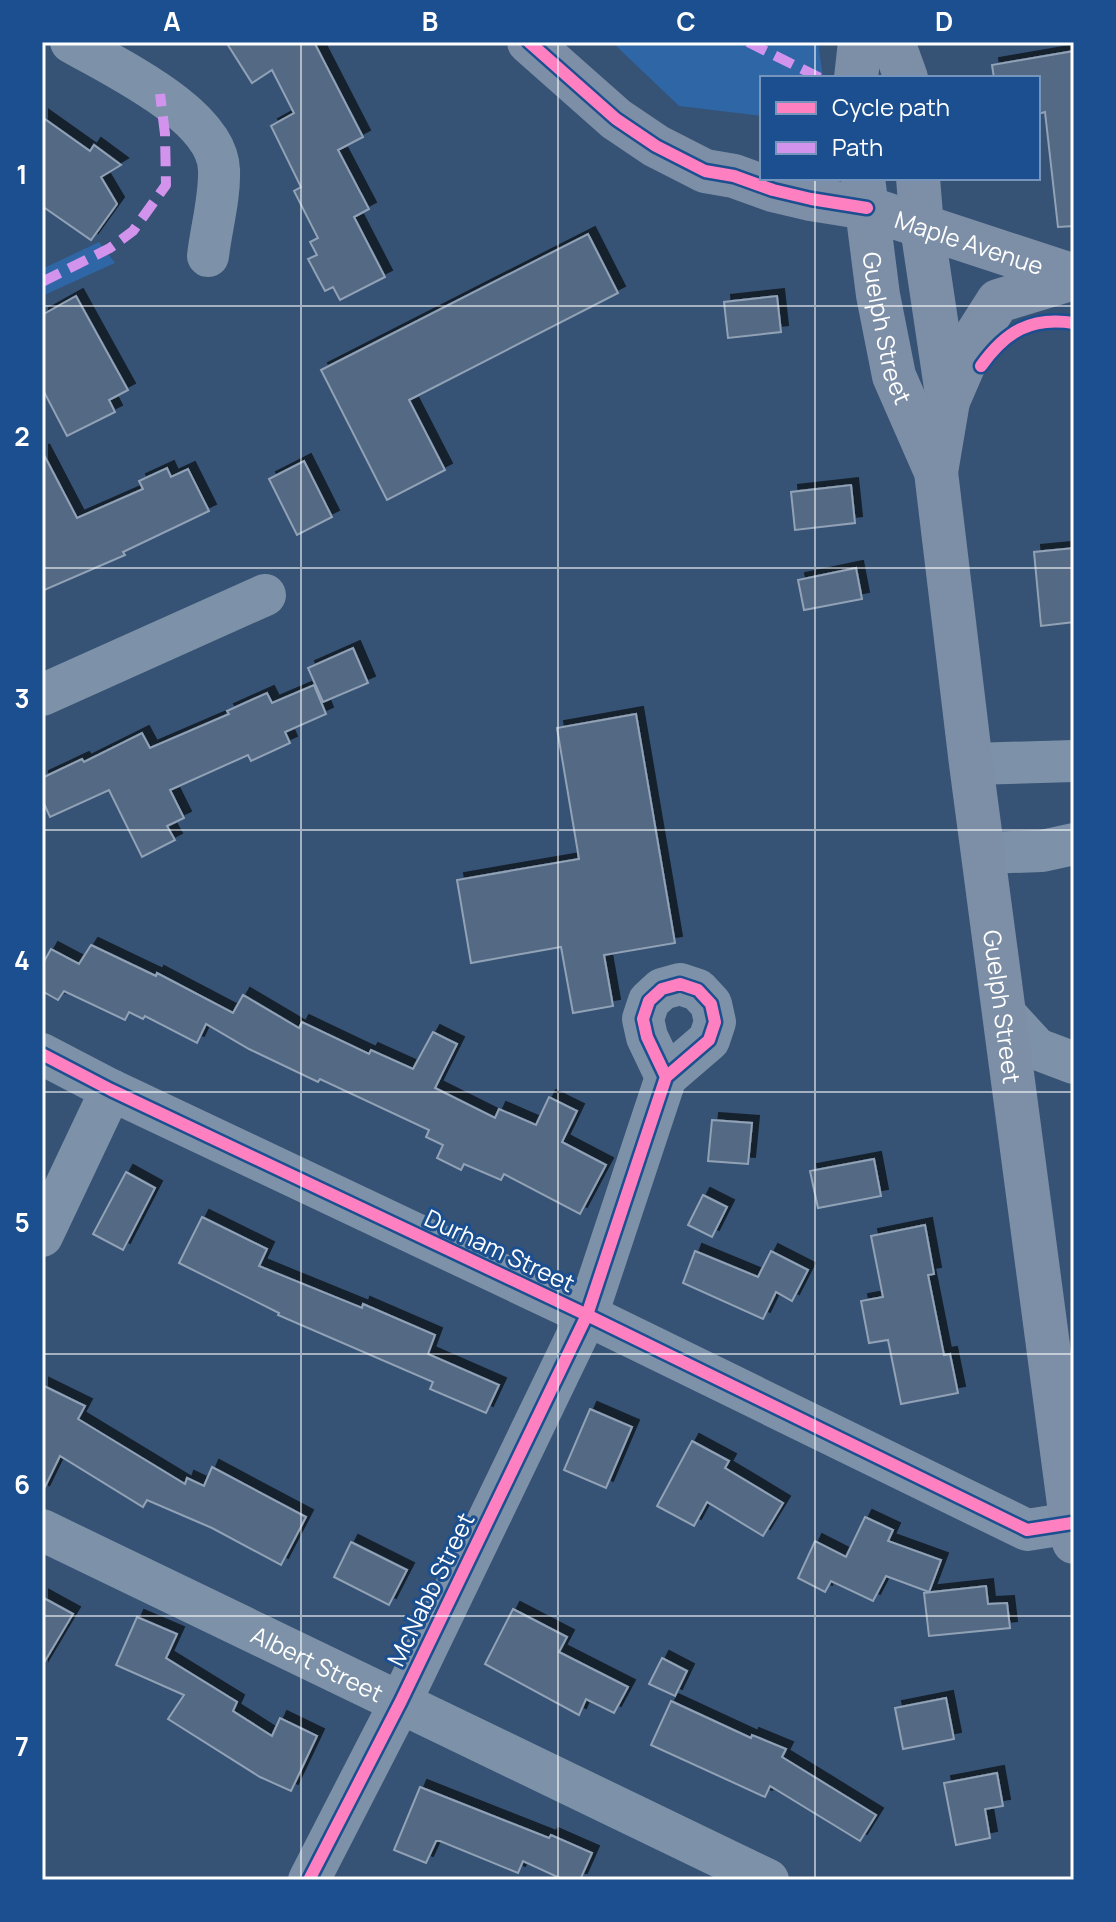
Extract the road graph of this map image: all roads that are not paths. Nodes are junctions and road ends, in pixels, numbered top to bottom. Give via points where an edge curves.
1 (71, 42) edge
2 (529, 42) edge
3 (860, 42) edge
4 (893, 42) edge
5 (856, 76) edge
6 (905, 76) edge
7 (748, 172) edge
8 (767, 180) edge
9 (918, 180) edge
10 (865, 193) edge
11 (922, 227) junction
12 (208, 256) dead end
13 (1074, 277) edge
14 (948, 401) junction
15 (936, 472) junction
16 (265, 595) dead end
17 (42, 695) edge
18 (1074, 761) edge
19 (971, 764) junction
20 (1074, 844) edge
21 (984, 853) junction
22 (1004, 1013) junction
23 (42, 1054) edge
24 (1074, 1064) edge
25 (666, 1077) dead end
26 (111, 1090) junction
27 (1016, 1102) junction
28 (42, 1236) edge
29 (587, 1315) junction
30 (42, 1530) edge
31 (1073, 1533) edge
32 (401, 1701) junction
33 (309, 1880) edge
34 (768, 1880) edge

1 - 12 street via 160,94 205,132 219,168
2 - 7 main road, Maple Avenue via 616,119 656,146 705,171
3 - 5 main road
4 - 6 main road
8 - 10 main road, Maple Avenue via 811,199
9 - 11 main road, Guelph Street
10 - 11 main road, Maple Avenue
10 - 15 main road, Guelph Street via 894,376
11 - 13 main road, Maple Avenue
11 - 14 main road, Guelph Street
13 - 14 main road via 998,301 977,334
14 - 15 main road, Guelph Street
15 - 19 main road, Guelph Street
16 - 17 street
18 - 19 street
19 - 21 main road, Guelph Street
20 - 21 street
21 - 22 main road, Guelph Street
22 - 24 street via 1037,1049
22 - 27 main road, Guelph Street
23 - 26 street, Durham Street
24 - 27 street via 1038,1078
25 - 29 street, McNabb Street
26 - 28 street
26 - 29 street, Durham Street
27 - 31 main road, Guelph Street
29 - 31 street, Durham Street via 1027,1530
29 - 32 street, McNabb Street
30 - 32 street, Albert Street
32 - 33 street, McNabb Street
32 - 34 street, Albert Street

